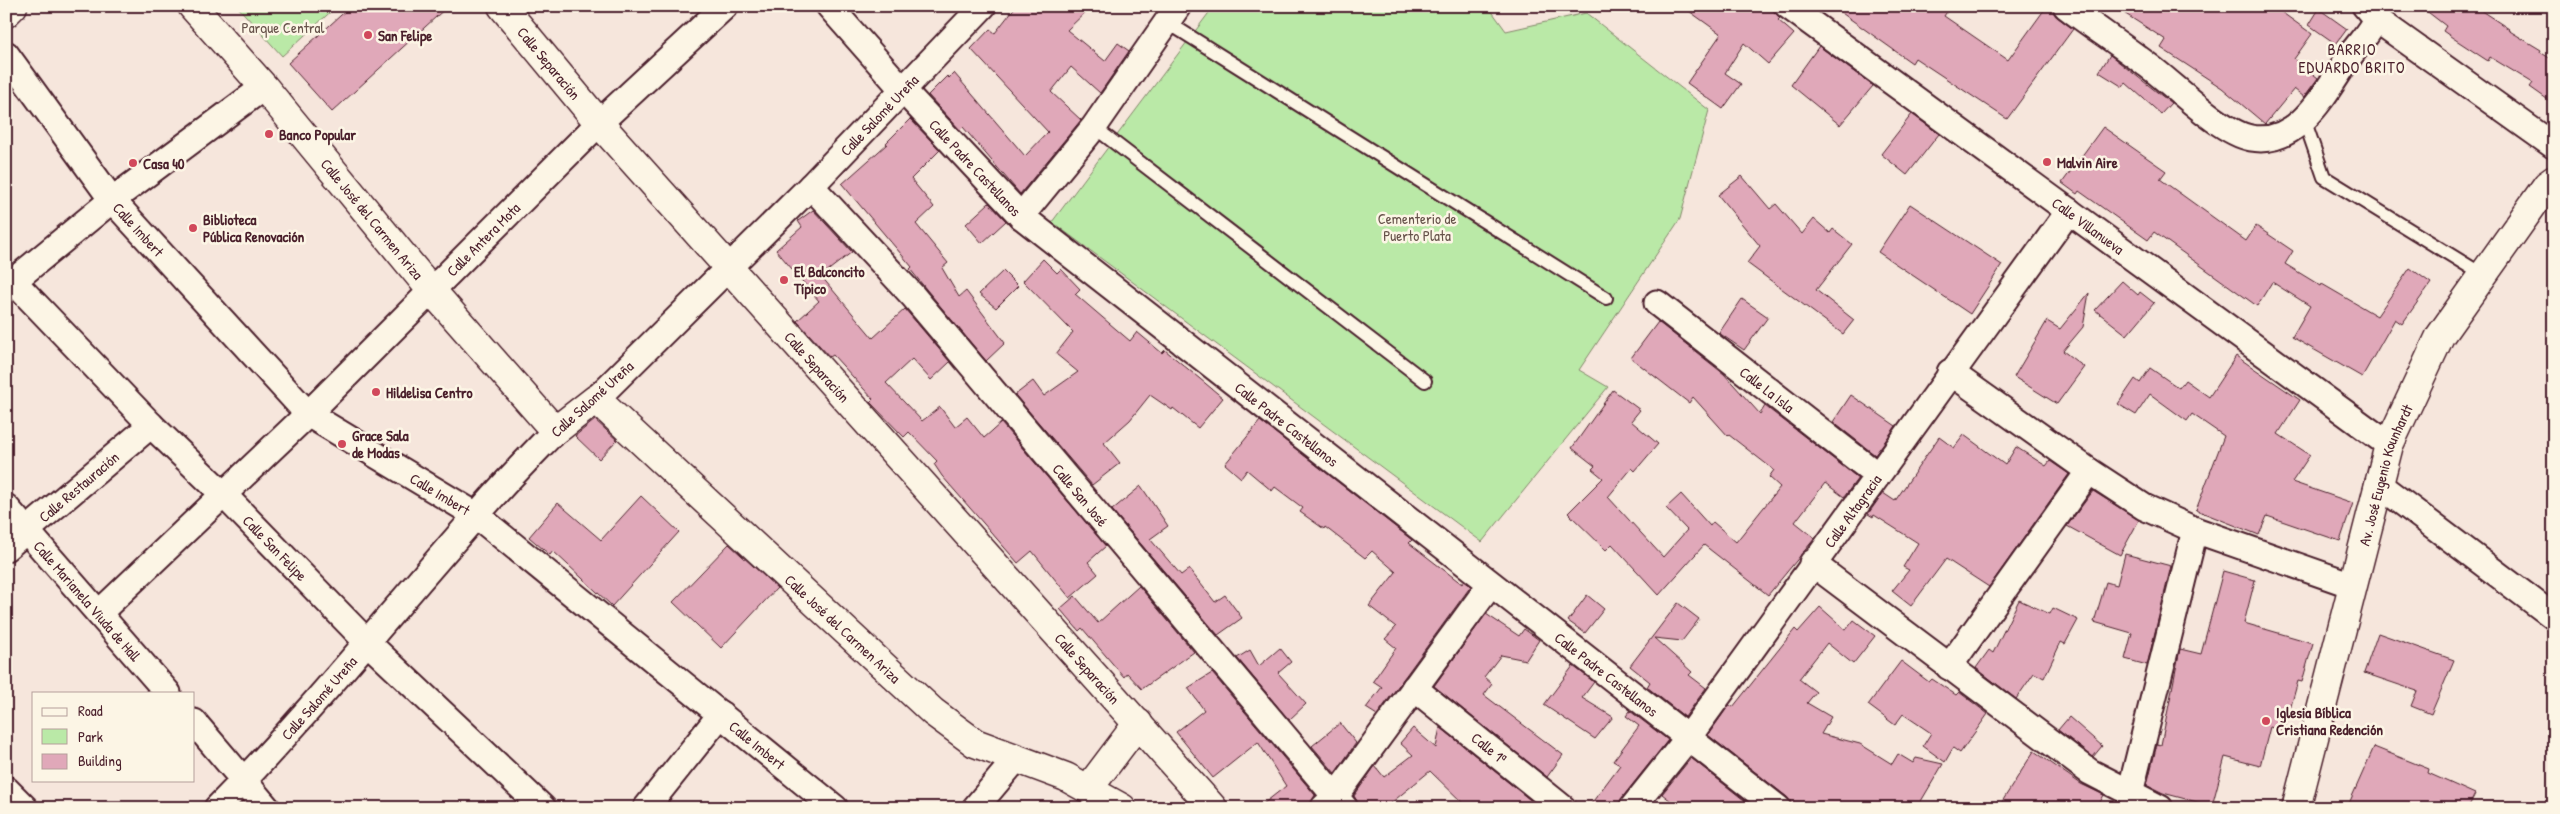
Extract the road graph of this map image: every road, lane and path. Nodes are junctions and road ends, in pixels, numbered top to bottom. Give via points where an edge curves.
1 (13, 6) edge
2 (192, 6) edge
3 (502, 6) edge
4 (725, 6) edge
5 (829, 6) edge
6 (983, 6) edge
7 (1788, 6) edge
8 (2066, 6) edge
9 (1166, 11) edge
10 (2371, 12) edge
11 (6, 13) edge
12 (6, 54) edge
13 (264, 87) junction
14 (903, 90) junction
15 (2304, 119) junction
16 (599, 123) junction
17 (1094, 127) junction
18 (2554, 146) edge
19 (2554, 180) edge
20 (811, 186) junction
21 (112, 200) junction
22 (2069, 211) junction
23 (1021, 216) junction
24 (730, 268) junction
25 (2483, 275) junction
26 (10, 284) edge
27 (432, 291) junction
28 (1606, 298) dead end
29 (1657, 303) dead end
30 (1950, 372) junction
31 (1426, 381) dead end
32 (596, 399) junction
33 (308, 414) junction
34 (150, 425) junction
35 (555, 431) junction
36 (2389, 445) junction
37 (2088, 471) junction
38 (1876, 474) junction
39 (2378, 484) junction
40 (222, 494) junction
41 (6, 507) edge
42 (476, 515) junction
43 (2195, 530) junction
44 (27, 531) junction
45 (6, 548) edge
46 (1812, 563) junction
47 (1490, 585) junction
48 (2352, 586) junction
49 (99, 613) junction
50 (2554, 618) edge
51 (367, 642) junction
52 (1949, 667) junction
53 (1414, 688) junction
54 (167, 692) edge
55 (721, 714) junction
56 (195, 723) edge
57 (1138, 723) junction
58 (1688, 738) junction
59 (1016, 759) junction
60 (244, 780) junction
61 (1089, 788) junction
62 (6, 789) edge
63 (2130, 793) junction
64 (1334, 804) edge
65 (25, 808) edge
66 (217, 808) edge
67 (267, 808) edge
68 (542, 808) edge
69 (646, 808) edge
70 (835, 808) edge
71 (975, 808) edge
72 (1122, 808) edge
73 (1213, 808) edge
74 (1563, 808) edge
75 (1632, 808) edge
76 (1778, 808) edge
77 (2160, 808) edge
78 (2296, 808) edge

1 - 11 street
2 - 13 street, Calle José del Carmen Ariza
3 - 16 street, Calle Separación
4 - 16 street, Calle Antera Mota
5 - 14 street, Calle Padre Castellanos
6 - 14 street, Calle Salomé Ureña
7 - 22 street, Calle Villanueva
8 - 15 street via 2148,64 2198,107 2234,132 2251,138 2275,138
9 - 17 street
9 - 28 lane
10 - 15 street via 2371,30
10 - 18 street
12 - 21 street, Calle Imbert
13 - 21 street
13 - 27 street, Calle José del Carmen Ariza
14 - 20 street, Calle Salomé Ureña
14 - 23 street, Calle Padre Castellanos
15 - 25 lane via 2324,178
16 - 24 street, Calle Separación
16 - 27 street, Calle Antera Mota
17 - 23 street
17 - 31 lane
19 - 25 street, Av. José Eugenio Kounhardt via 2547,185
20 - 24 street, Calle Salomé Ureña
20 - 64 street, Calle San José via 913,296
21 - 26 street
21 - 33 street, Calle Imbert
22 - 30 street, Calle Altagracia
22 - 36 street, Calle Villanueva
23 - 47 street, Calle Padre Castellanos
24 - 32 street, Calle Salomé Ureña
24 - 57 street, Calle Separación
25 - 36 street, Av. José Eugenio Kounhardt via 2440,336
26 - 34 street, Calle San Felipe
27 - 33 street, Calle Antera Mota
27 - 35 street, Calle José del Carmen Ariza
29 - 38 street, Calle La Isla
30 - 37 street
30 - 38 street, Calle Altagracia
32 - 35 street, Calle Salomé Ureña
32 - 59 street, Calle José del Carmen Ariza via 933,712 975,743
33 - 40 street, Calle Antera Mota
33 - 42 street, Calle Imbert
34 - 40 street, Calle San Felipe
34 - 44 street, Calle Restauración
35 - 42 street, Calle Salomé Ureña
36 - 39 street, Av. José Eugenio Kounhardt
37 - 43 street via 2144,507
37 - 52 street
38 - 46 street, Calle Altagracia
39 - 48 street, Av. José Eugenio Kounhardt
39 - 50 street
40 - 49 street, Calle Antera Mota
40 - 51 street, Calle San Felipe
41 - 44 street, Calle Marianela Viuda de Hall
42 - 51 street, Calle Salomé Ureña
42 - 55 street, Calle Imbert
43 - 48 street
43 - 63 street
44 - 45 street, Calle Restauración
44 - 49 street, Calle Marianela Viuda de Hall
46 - 52 street
46 - 58 street, Calle Altagracia
47 - 53 street
47 - 58 street, Calle Padre Castellanos
48 - 78 street, Av. José Eugenio Kounhardt
49 - 54 street, Calle Marianela Viuda de Hall
51 - 60 street, Calle Salomé Ureña
51 - 68 street, Calle San Felipe
52 - 63 street via 2090,772
53 - 64 street
53 - 74 street, Calle 1ª
55 - 69 street
55 - 70 street, Calle Imbert
56 - 60 street
57 - 61 street
57 - 73 street, Calle Separación
58 - 75 street, Calle Altagracia
58 - 76 street, Calle Padre Castellanos
59 - 61 street, Calle José del Carmen Ariza
59 - 71 street
60 - 66 street, Calle Salomé Ureña
60 - 67 street
61 - 72 street, Calle José del Carmen Ariza
62 - 65 street
63 - 77 street

